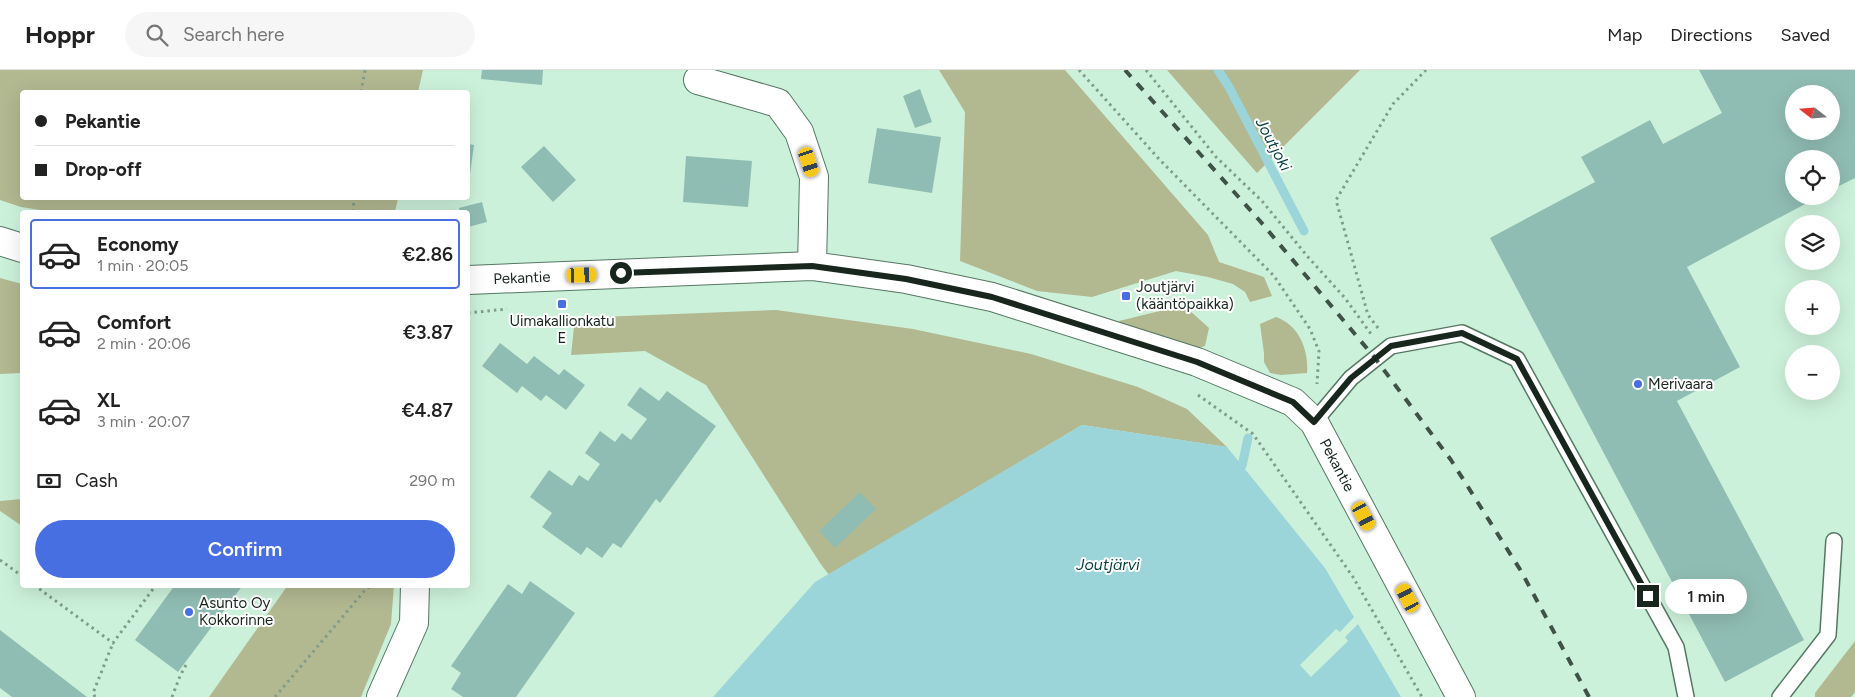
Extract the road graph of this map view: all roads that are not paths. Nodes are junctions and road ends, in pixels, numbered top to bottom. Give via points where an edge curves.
1 (698, 80) dead end
2 (0, 241) edge
3 (20, 247) edge
4 (812, 266) junction
5 (470, 280) edge
6 (1314, 422) junction
7 (1834, 542) dead end
8 (415, 588) edge
9 (381, 697) edge
10 (1461, 697) edge
11 (1686, 697) edge
12 (1780, 697) edge

1 - 4 street via 778,103 799,132 814,178
2 - 3 street
4 - 5 street, Pekantie
4 - 6 street, Pekantie via 906,279 992,297 1197,362 1293,402
6 - 10 street, Pekantie
6 - 11 lane via 1351,378 1388,349 1462,333 1517,359 1676,647
7 - 12 lane via 1828,635
8 - 9 street via 414,623

